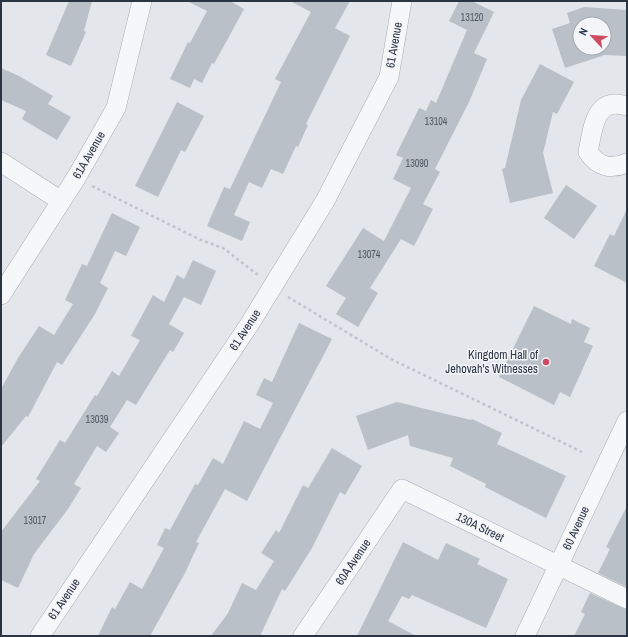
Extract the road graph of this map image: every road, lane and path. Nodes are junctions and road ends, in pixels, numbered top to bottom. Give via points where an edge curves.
1 (142, 1) edge
2 (402, 1) edge
3 (627, 106) edge
4 (1, 162) edge
5 (627, 164) edge
6 (88, 184) dead end
7 (61, 201) junction
8 (260, 276) dead end
9 (1, 295) edge
10 (285, 296) dead end
11 (627, 421) edge
12 (582, 452) dead end
13 (402, 489) joint
14 (558, 566) junction
15 (627, 599) edge
16 (40, 636) edge
17 (303, 636) edge
18 (525, 636) edge

1 - 7 street, 61A Avenue via 116,108
2 - 16 street, 61 Avenue via 389,77 326,201 249,326
3 - 5 street via 616,103 604,107 596,116 588,152 594,160 606,167
4 - 7 street
6 - 8 path via 201,240 223,248
7 - 9 street, 61A Avenue
10 - 12 path via 390,359
11 - 14 street, 60 Avenue
13 - 14 street, 130A Street
13 - 17 street, 60A Avenue
14 - 15 street, 130A Street
14 - 18 street, 60 Avenue

